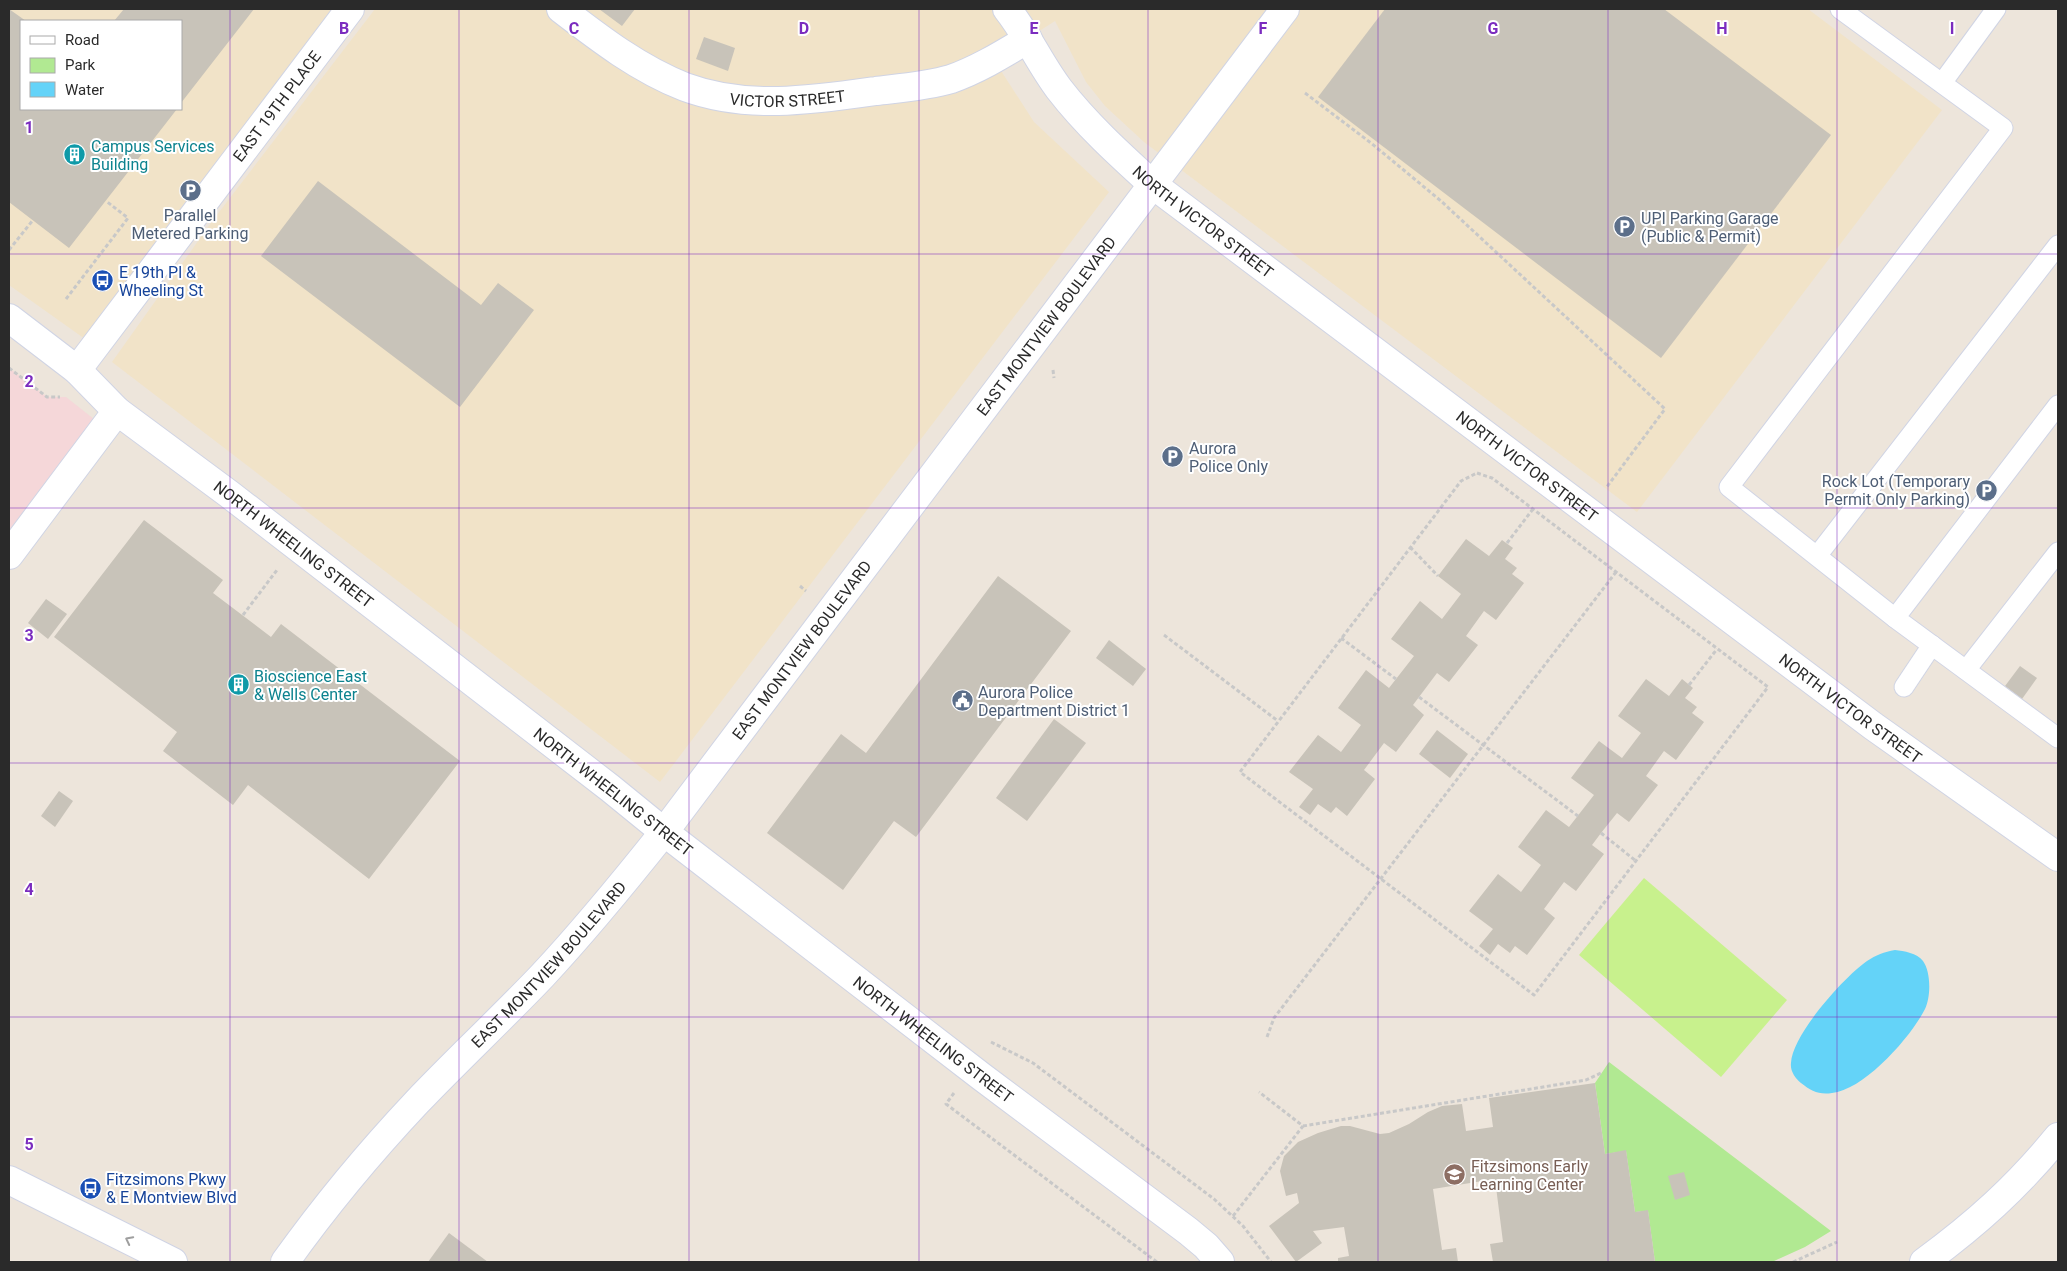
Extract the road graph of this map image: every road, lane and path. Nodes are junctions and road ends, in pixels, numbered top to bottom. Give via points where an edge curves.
1 (350, 9) edge
2 (561, 9) edge
3 (1007, 9) edge
4 (1022, 9) edge
5 (1285, 9) edge
6 (1840, 9) edge
7 (1996, 9) edge
8 (1028, 39) junction
9 (1942, 83) junction
10 (1305, 93) dead end
11 (1152, 184) junction
12 (106, 201) dead end
13 (32, 220) dead end
14 (2058, 245) edge
15 (9, 250) edge
16 (66, 299) dead end
17 (9, 318) edge
18 (77, 370) junction
19 (2058, 405) edge
20 (116, 411) junction
21 (1533, 509) junction
22 (1588, 512) junction
23 (1507, 543) dead end
24 (1410, 547) junction
25 (2058, 552) edge
26 (9, 555) edge
27 (1817, 556) junction
28 (277, 569) dead end
29 (1438, 576) dead end
30 (243, 615) dead end
31 (1895, 618) junction
32 (1164, 635) dead end
33 (1341, 638) junction
34 (1932, 645) junction
35 (1717, 649) junction
36 (1966, 670) junction
37 (1396, 679) dead end
38 (1689, 685) dead end
39 (1904, 687) dead end
40 (1419, 696) dead end
41 (1278, 721) junction
42 (2058, 737) edge
43 (1483, 745) junction
44 (1578, 816) dead end
45 (664, 832) junction
46 (1601, 834) dead end
47 (2058, 857) edge
48 (1636, 861) junction
49 (1381, 878) junction
50 (1266, 1037) dead end
51 (972, 1069) junction
52 (1603, 1072) dead end
53 (1259, 1092) dead end
54 (1303, 1126) junction
55 (2058, 1137) edge
56 (9, 1180) edge
57 (1233, 1216) junction
58 (1837, 1242) dead end
59 (173, 1262) edge
60 (285, 1262) edge
61 (1157, 1262) edge
62 (1220, 1262) edge
63 (1271, 1262) edge
64 (1793, 1262) edge
65 (1924, 1262) edge

1 - 18 street, EAST 19TH PLACE
2 - 8 street, VICTOR STREET via 646,69 688,88 747,101 823,98 936,83 978,68
3 - 8 street, NORTH VICTOR STREET
4 - 8 street, NORTH VICTOR STREET
5 - 11 street, EAST MONTVIEW BOULEVARD
6 - 9 lane
7 - 9 lane
8 - 11 street, NORTH VICTOR STREET via 1058,87 1083,118
9 - 27 lane via 2003,128 1729,487
10 - 22 path via 1420,183 1665,409
11 - 22 street, NORTH VICTOR STREET
11 - 45 street, EAST MONTVIEW BOULEVARD
12 - 16 path via 128,218
13 - 15 path
14 - 27 lane
17 - 18 street, NORTH WHEELING STREET
18 - 20 street, NORTH WHEELING STREET
19 - 31 lane
20 - 26 street
20 - 45 street, NORTH WHEELING STREET via 237,500
21 - 22 path via 1569,536
21 - 23 path
21 - 24 path via 1492,478 1477,473 1461,481
22 - 47 street, NORTH VICTOR STREET via 1896,744
24 - 29 path
24 - 33 path
25 - 36 lane
27 - 31 lane
28 - 30 path
31 - 34 lane
32 - 41 path
33 - 37 path
33 - 41 path
34 - 36 lane
34 - 39 lane
35 - 38 path
35 - 43 path via 1616,572
35 - 48 path via 1768,687
36 - 42 lane
40 - 43 path
41 - 49 path via 1240,772
43 - 44 path
43 - 49 path
45 - 51 street, NORTH WHEELING STREET
45 - 60 street, EAST MONTVIEW BOULEVARD via 578,936 372,1151
46 - 48 path
48 - 49 path via 1534,995
49 - 50 path via 1274,1018
51 - 57 path via 992,1043 1033,1062
51 - 61 path via 946,1104
51 - 62 street, NORTH WHEELING STREET via 1188,1231
52 - 54 path via 1586,1080
53 - 54 path
54 - 57 path
55 - 65 street via 2005,1197 1963,1234
59 -> 56 street
57 - 63 path
58 - 64 path

